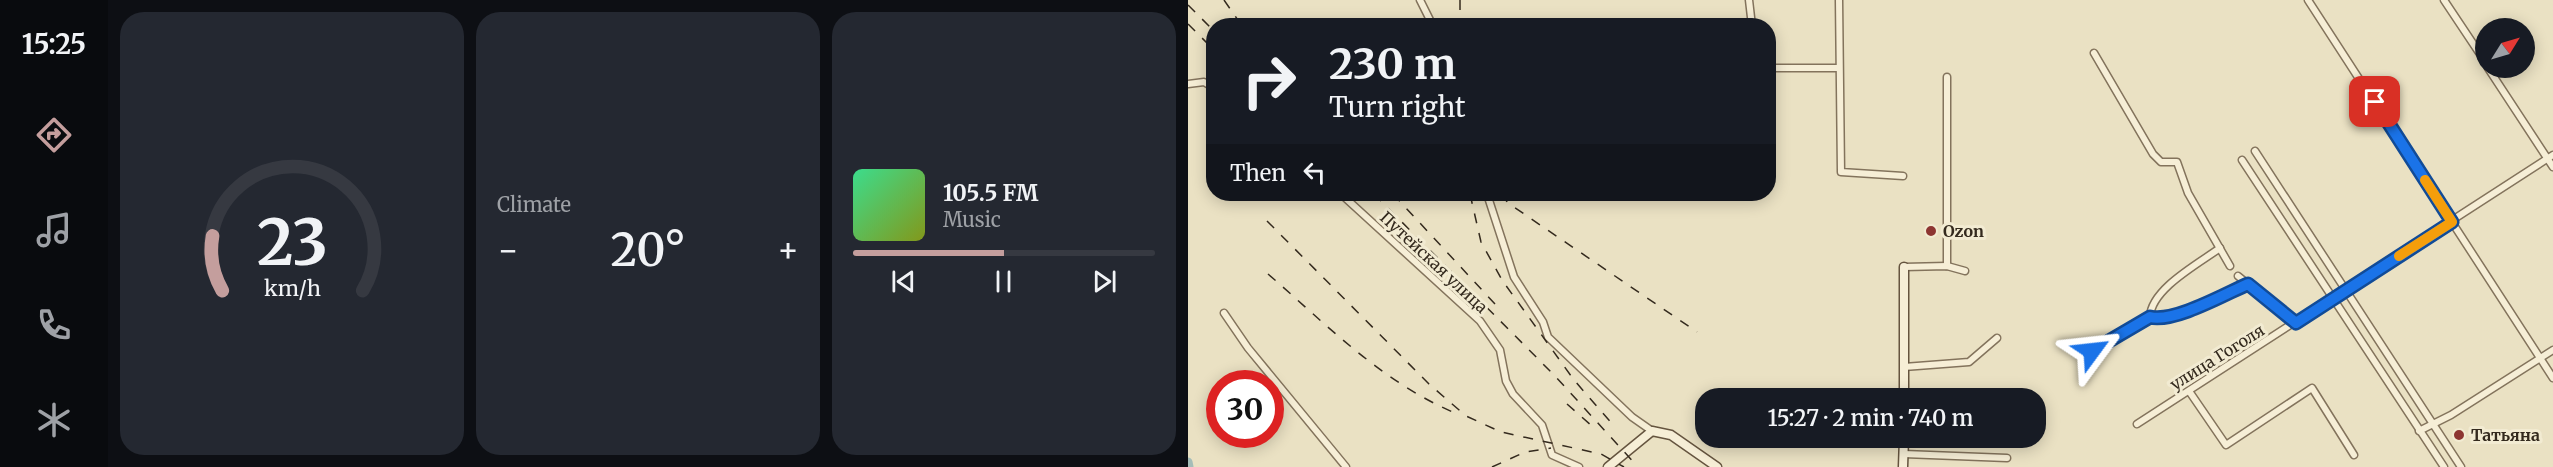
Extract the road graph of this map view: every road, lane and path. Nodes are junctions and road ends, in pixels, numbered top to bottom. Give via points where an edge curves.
1 (1420, 0) edge
2 (1749, 0) edge
3 (1839, 0) edge
4 (2308, 0) edge
5 (2444, 0) edge
6 (1429, 18) edge
7 (1751, 18) edge
8 (2475, 46) edge
9 (2094, 53) dead end
10 (1776, 68) edge
11 (1839, 68) junction
12 (1947, 77) dead end
13 (2495, 78) edge
14 (1206, 83) edge
15 (1188, 84) edge
16 (2254, 151) dead end
17 (2550, 157) edge
18 (2242, 160) dead end
19 (2553, 167) edge
20 (1903, 176) dead end
21 (1349, 201) edge
22 (1489, 201) edge
23 (2452, 222) junction
24 (2220, 248) junction
25 (1947, 266) junction
26 (2230, 266) dead end
27 (1904, 267) joint
28 (1965, 271) dead end
29 (2238, 276) dead end
30 (2248, 284) junction
31 (2346, 291) junction
32 (2332, 300) junction
33 (1224, 313) dead end
34 (2150, 317) junction
35 (2296, 323) junction
36 (1996, 338) dead end
37 (2553, 350) edge
38 (2092, 351) dead end
39 (2540, 358) junction
40 (1904, 367) junction
41 (2553, 378) edge
42 (1904, 388) edge
43 (2189, 391) junction
44 (2137, 424) dead end
45 (2433, 424) junction
46 (1652, 430) junction
47 (2419, 431) junction
48 (1904, 448) edge
49 (1904, 454) junction
50 (2354, 454) dead end
51 (2007, 458) dead end
52 (1346, 467) edge
53 (1579, 467) edge
54 (1608, 467) edge
55 (1717, 467) edge
56 (1903, 467) edge
57 (2444, 467) edge
58 (2461, 467) edge

1 - 6 street
2 - 7 street
3 - 11 street
4 - 23 street
5 - 8 street
9 - 24 street via 2153,154 2161,162 2177,162 2188,192
10 - 11 street
11 - 20 street via 1841,172
12 - 25 street
13 - 17 street
14 - 15 street
16 - 31 street
17 - 19 street
17 - 23 street, улица Гоголя
18 - 32 street
21 - 53 street, Путейская улица via 1480,321 1500,350 1506,381 1542,425 1552,455
22 - 46 street via 1514,277 1548,336 1632,417
23 - 31 street, улица Гоголя
23 - 39 street
24 - 26 street
24 - 34 street via 2159,293 2150,306
25 - 27 street
25 - 28 street
27 - 40 street
29 - 30 street
30 - 34 street via 2184,312
30 - 35 street
31 - 32 street, улица Гоголя
31 - 45 street
32 - 35 street, улица Гоголя
32 - 47 street
33 - 52 street
34 - 38 street
35 - 43 street, улица Гоголя
36 - 40 street via 1969,362
37 - 39 street
39 - 41 street
39 - 45 street
40 - 42 street
43 - 44 street, улица Гоголя
43 - 50 street via 2226,445 2312,388
45 - 47 street
45 - 58 street
46 - 54 street
46 - 55 street via 1671,435
47 - 57 street
48 - 49 street
49 - 51 street
49 - 56 street

